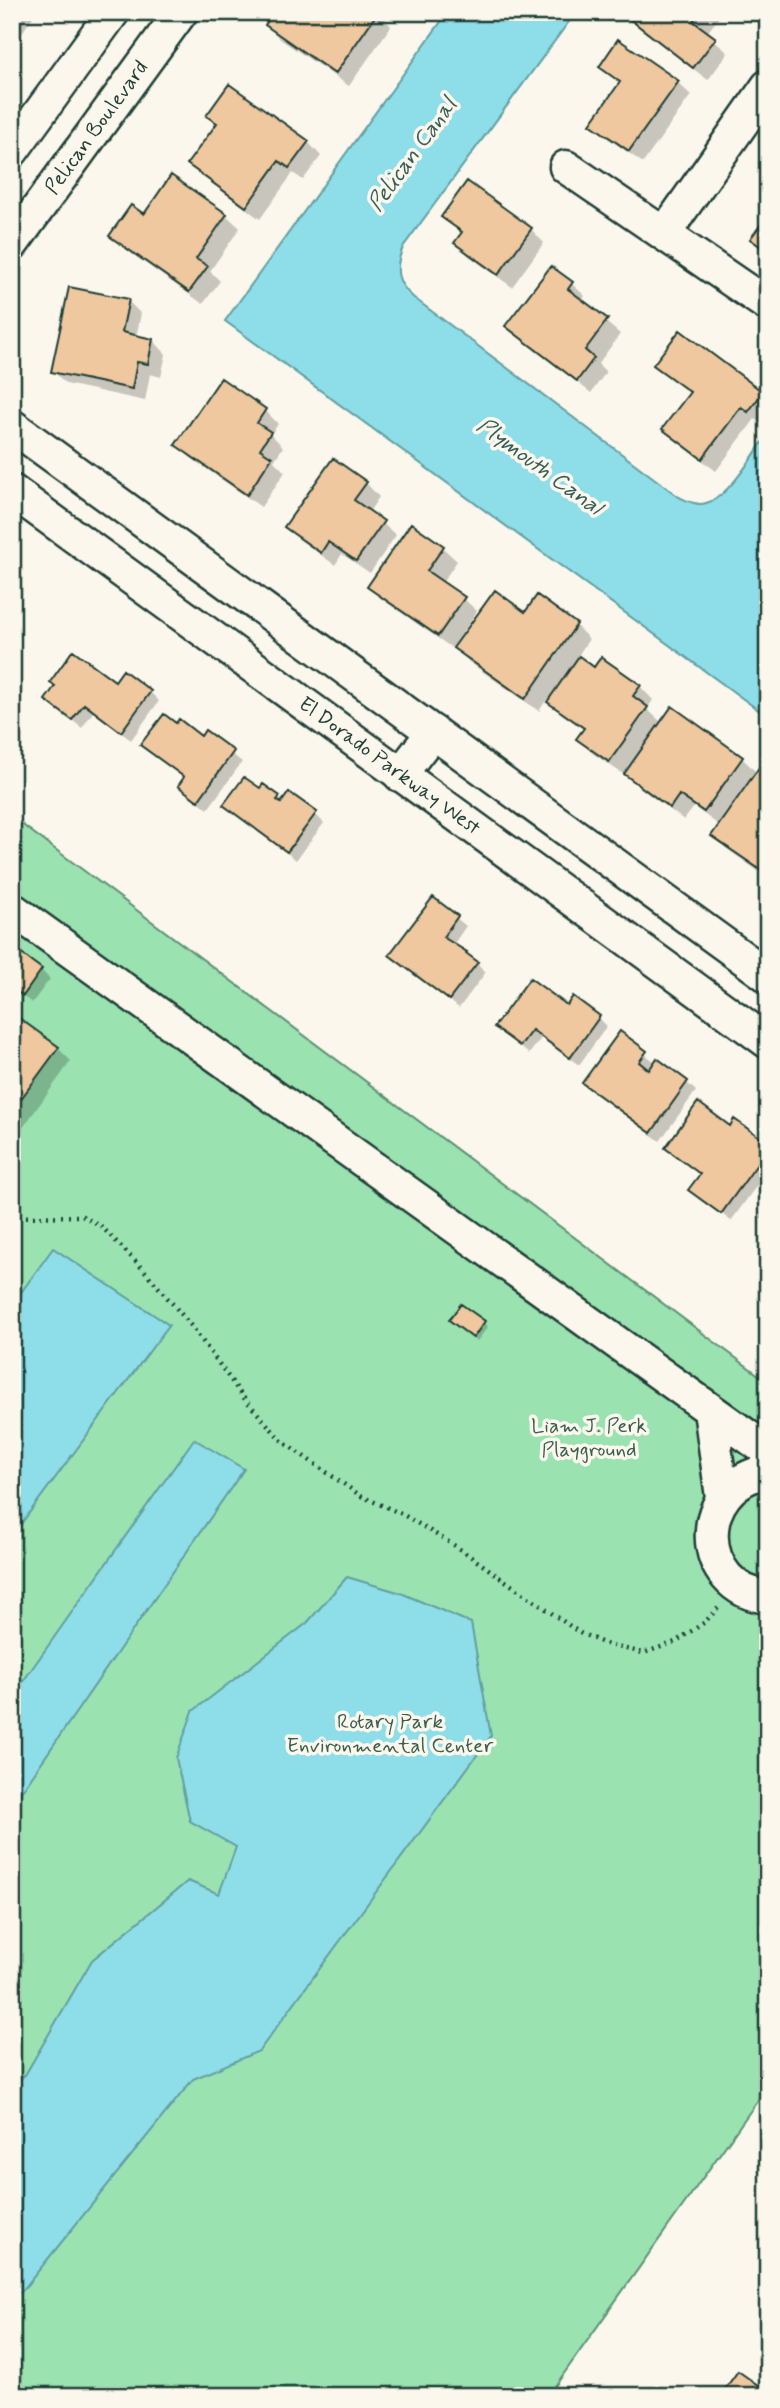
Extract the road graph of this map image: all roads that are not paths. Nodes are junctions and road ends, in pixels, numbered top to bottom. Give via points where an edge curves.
1 (114, 12) edge
2 (181, 12) edge
3 (768, 86) edge
4 (12, 151) edge
5 (566, 167) dead end
6 (664, 234) junction
7 (12, 244) edge
8 (765, 303) dead end
9 (12, 426) edge
10 (12, 491) edge
11 (433, 732) junction
12 (400, 775) junction
13 (12, 909) edge
14 (768, 976) edge
15 (768, 1042) edge
16 (710, 1410) junction
17 (768, 1451) edge
18 (768, 1471) edge
19 (722, 1497) junction
20 (768, 1597) edge

1 - 4 street
2 - 7 street, Pelican Boulevard
3 - 6 street
5 - 6 street
6 - 8 street
9 - 11 street
10 - 12 street, El Dorado Parkway West
11 - 12 street
11 - 14 street
12 - 15 street, El Dorado Parkway West
13 - 16 street
16 - 17 street
16 - 19 street
18 - 19 street via 736,1483
19 - 20 street via 713,1516 714,1555 738,1587

